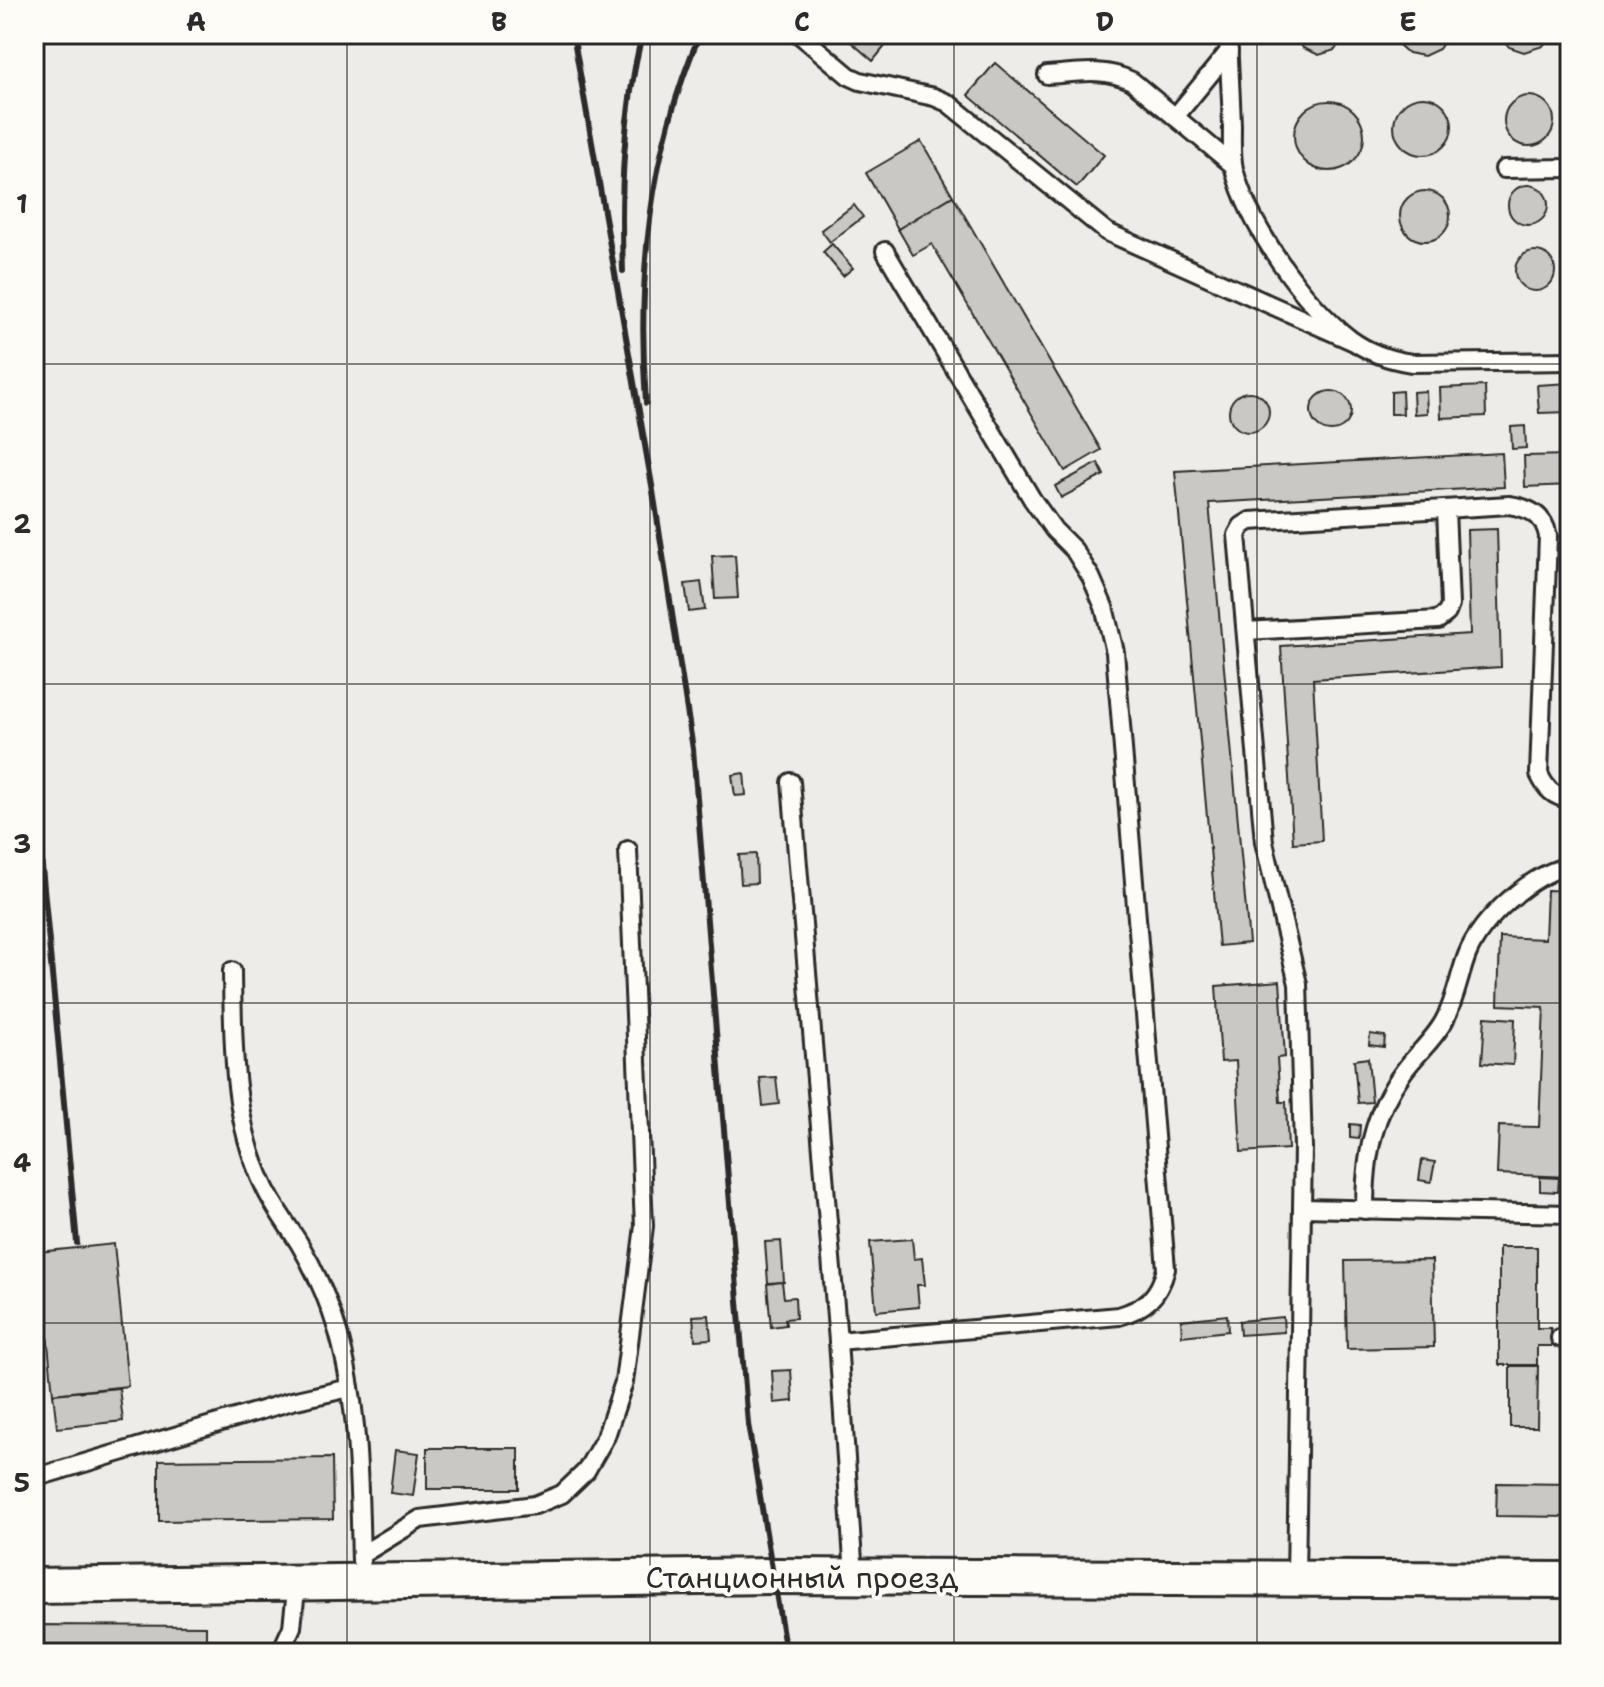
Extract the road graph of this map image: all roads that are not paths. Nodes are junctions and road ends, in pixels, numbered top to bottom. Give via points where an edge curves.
1 (799, 34) edge
2 (1228, 43) edge
3 (1047, 75) dead end
4 (1175, 117) junction
5 (1233, 165) junction
6 (1570, 168) edge
7 (1504, 169) dead end
8 (885, 251) dead end
9 (1352, 341) junction
10 (1570, 361) edge
11 (1446, 509) junction
12 (1246, 631) junction
13 (791, 782) dead end
14 (1570, 799) edge
15 (628, 850) dead end
16 (1570, 866) edge
17 (232, 971) dead end
18 (1302, 1208) junction
19 (1365, 1210) junction
20 (1570, 1214) edge
21 (838, 1341) junction
22 (350, 1388) junction
23 (34, 1478) edge
24 (361, 1568) junction
25 (854, 1576) junction
26 (1296, 1577) junction
27 (1570, 1580) edge
28 (297, 1581) junction
29 (34, 1586) edge
30 (280, 1653) edge

1 - 9 lane via 849,76 948,103 1107,232
2 - 4 lane
2 - 5 lane
3 - 4 lane via 1118,74
4 - 5 lane
5 - 9 lane via 1266,239 1315,305
6 - 7 lane
8 - 21 lane via 1032,499 1074,550 1104,607 1115,652 1166,1269 1162,1286 1148,1304 1119,1316
9 - 10 lane via 1389,360 1412,363
11 - 12 lane via 1450,605 1438,620
11 - 12 lane via 1250,521 1237,535
11 - 14 lane via 1521,507 1546,526 1539,774 1554,795
12 - 18 lane via 1264,842 1298,984
13 - 21 lane
15 - 24 lane via 644,1226 624,1382 606,1436 586,1471 562,1494 535,1505 420,1519
16 - 19 lane via 1540,876 1479,931 1445,1020 1405,1069 1383,1107 1367,1154
17 - 22 lane via 236,1081 246,1142 264,1187 321,1287
18 - 19 lane
18 - 26 lane
19 - 20 lane
21 - 25 lane
22 - 23 lane
22 - 24 lane
24 - 25 street, Станционный проезд
24 - 28 street, Станционный проезд
25 - 26 street, Станционный проезд
26 - 27 street, Станционный проезд
28 - 29 street, Станционный проезд
28 - 30 lane via 292,1627

